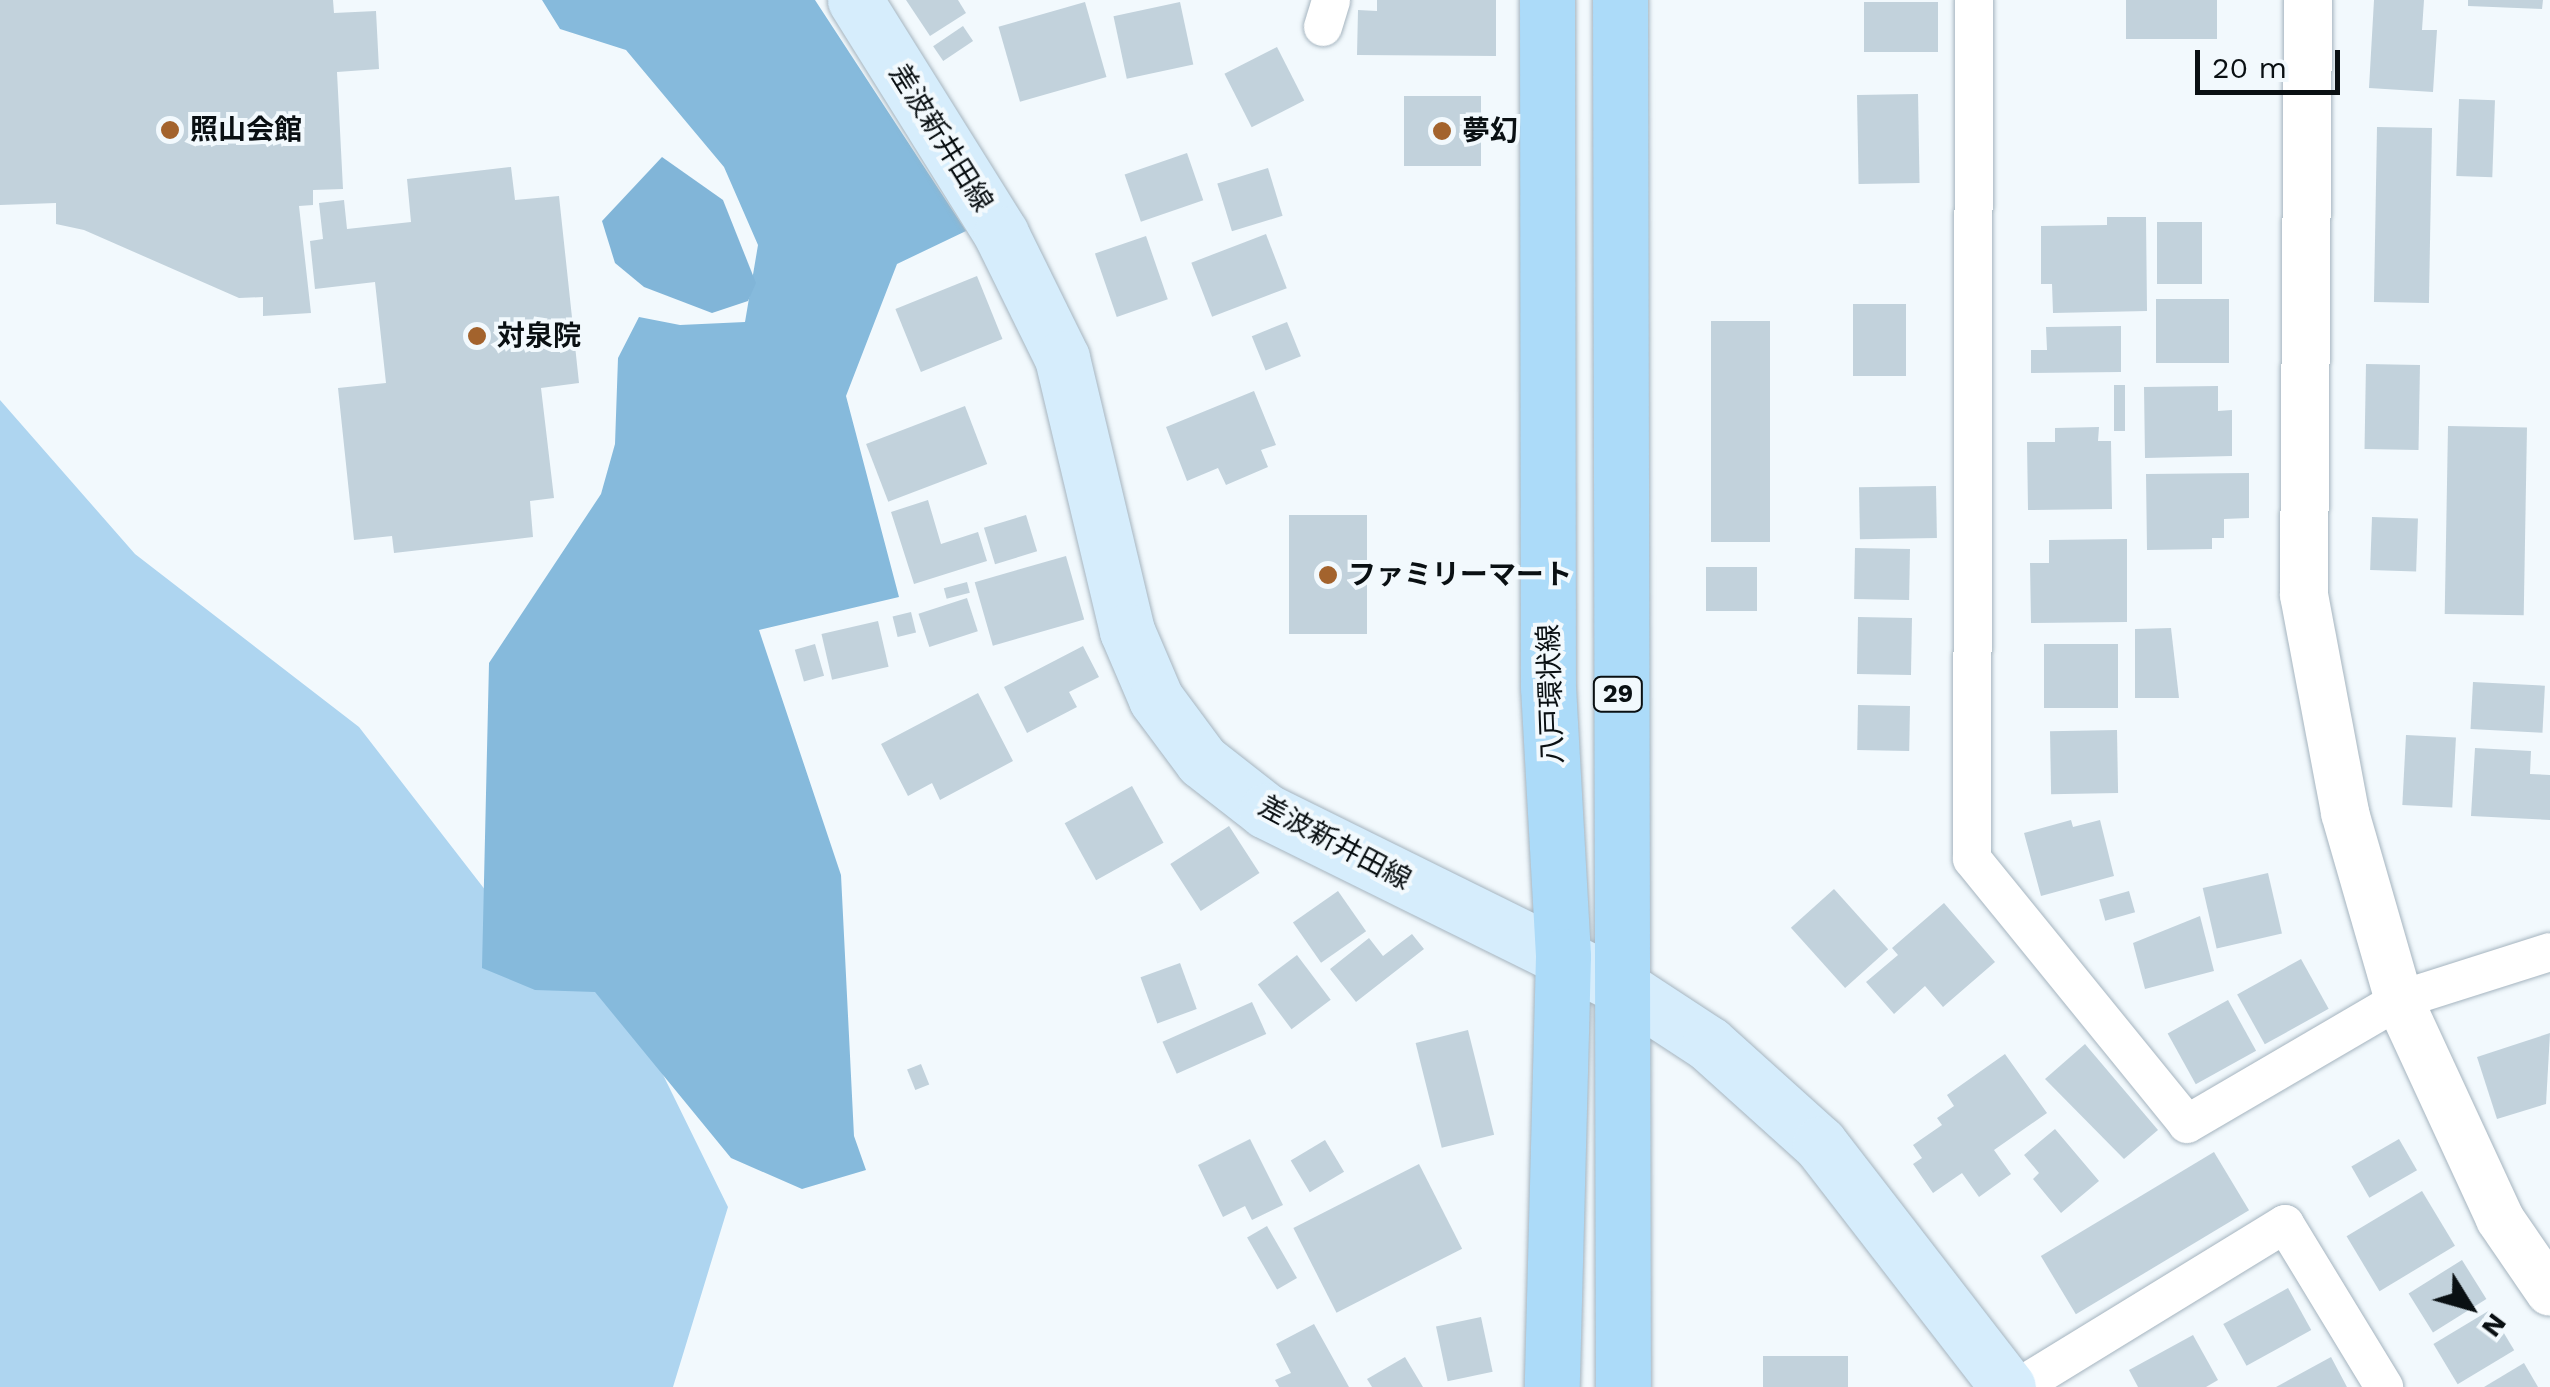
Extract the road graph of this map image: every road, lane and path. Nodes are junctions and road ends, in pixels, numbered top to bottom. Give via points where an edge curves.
1 (855, 0) edge
2 (1547, 0) edge
3 (1620, 0) edge
4 (1974, 0) edge
5 (2308, 0) edge
6 (2550, 952) edge
7 (1563, 956) junction
8 (1622, 987) junction
9 (2400, 1000) junction
10 (2550, 1292) edge
11 (1552, 1387) edge
12 (1623, 1387) edge
13 (2008, 1387) edge
14 (2019, 1387) edge
15 (2384, 1387) edge

1 - 7 main road, 差波新井田線 via 1001,234 1062,358 1127,631 1156,699 1202,761 1266,811
2 - 7 main road, 八戸環状線 / 29 via 1548,686
3 - 8 main road, 29
4 - 9 street via 1972,859 2188,1124
5 - 9 street via 2304,594 2345,813
6 - 9 street
7 - 8 main road, 差波新井田線
7 - 11 main road, 八戸環状線 / 29
8 - 12 main road, 29
8 - 13 main road, 差波新井田線 via 1710,1044 1820,1144
9 - 10 street via 2500,1219
14 - 15 street via 2285,1224

